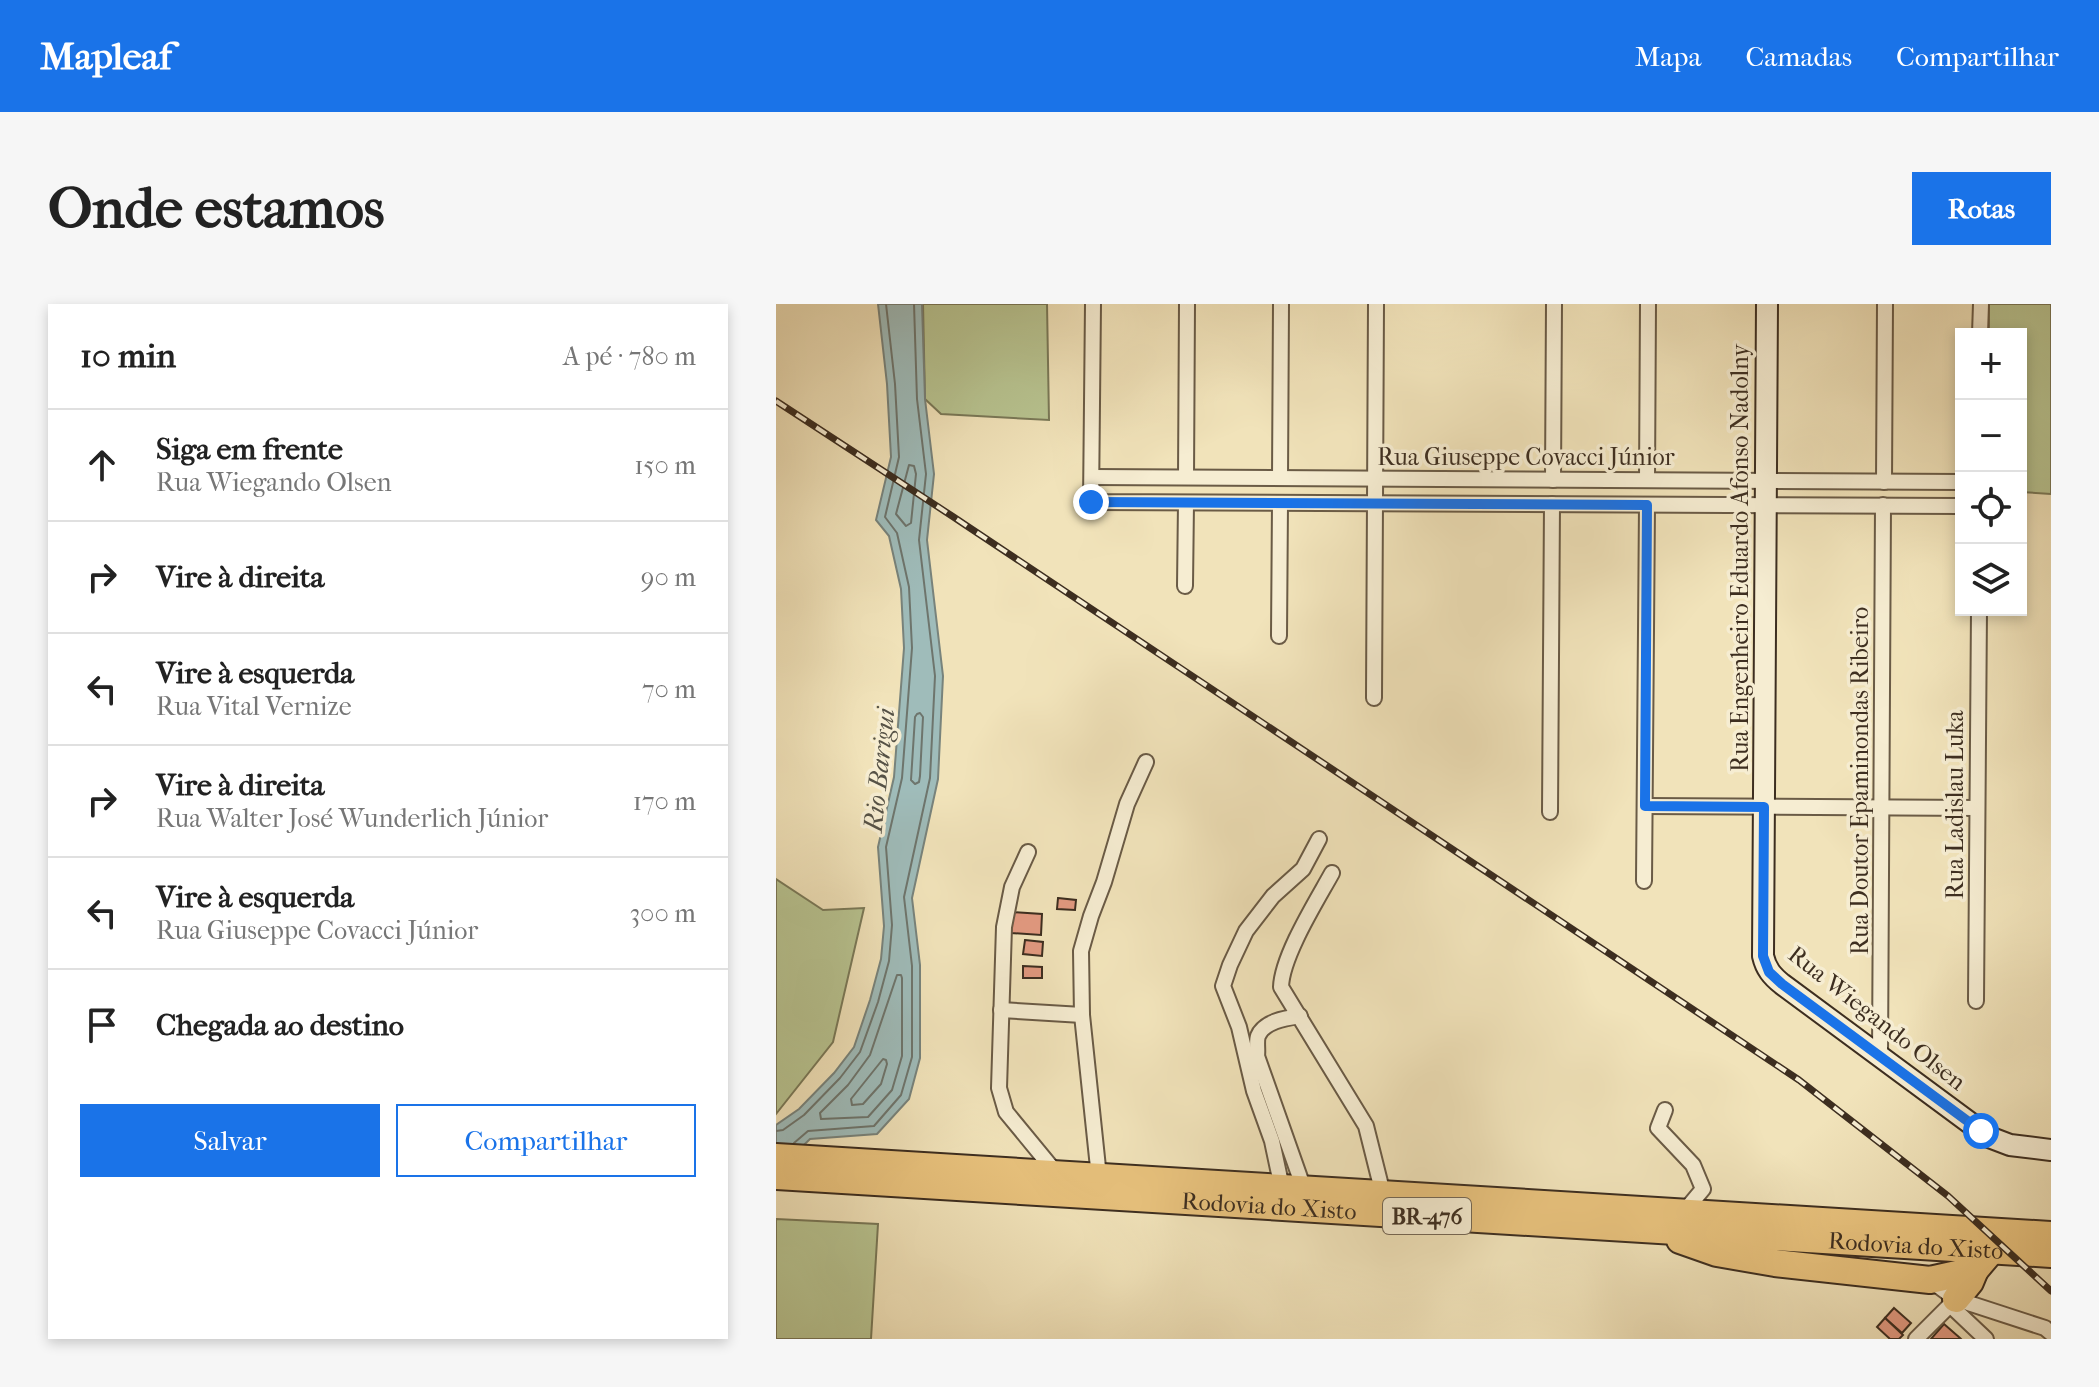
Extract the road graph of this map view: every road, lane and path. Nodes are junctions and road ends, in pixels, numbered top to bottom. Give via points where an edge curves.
1 (1093, 304) edge
2 (1187, 304) edge
3 (1281, 304) edge
4 (1376, 304) edge
5 (1554, 304) edge
6 (1648, 304) edge
7 (1767, 304) edge
8 (1885, 304) edge
9 (1981, 304) edge
10 (1980, 328) edge
11 (1092, 477) junction
12 (1186, 477) junction
13 (1280, 478) junction
14 (1375, 479) junction
15 (1553, 480) junction
16 (1647, 480) junction
17 (1766, 481) junction
18 (1884, 482) junction
19 (1955, 482) edge
20 (1186, 503) junction
21 (1280, 503) junction
22 (1375, 503) junction
23 (1552, 504) junction
24 (1647, 505) junction
25 (1766, 505) junction
26 (1883, 505) junction
27 (1955, 506) edge
28 (1185, 586) dead end
29 (1979, 616) edge
30 (1279, 636) dead end
31 (1374, 698) dead end
32 (1146, 762) dead end
33 (1645, 806) junction
34 (1764, 807) junction
35 (1882, 807) junction
36 (1977, 808) junction
37 (1550, 812) dead end
38 (1319, 839) dead end
39 (1028, 852) dead end
40 (1332, 873) dead end
41 (1644, 881) dead end
42 (1763, 956) joint
43 (1976, 1001) dead end
44 (1001, 1010) junction
45 (1082, 1015) junction
46 (1300, 1016) junction
47 (1880, 1057) junction
48 (1665, 1110) dead end
49 (2051, 1150) edge
50 (776, 1157) edge
51 (807, 1168) junction
52 (1058, 1174) junction
53 (776, 1176) edge
54 (1099, 1177) junction
55 (1293, 1189) junction
56 (1383, 1194) junction
57 (1683, 1213) junction
58 (1646, 1229) junction
59 (2051, 1235) edge
60 (2051, 1254) edge
61 (1983, 1260) junction
62 (1930, 1280) junction
63 (1953, 1302) junction
64 (2051, 1333) edge
65 (1916, 1339) edge
66 (1986, 1339) edge

1 - 11 street
2 - 12 street
3 - 13 street
4 - 14 street
5 - 15 street
6 - 16 street
7 - 17 street, Rua Engenheiro Eduardo Afonso Nadolny
8 - 18 street
9 - 10 street
11 - 12 street, Rua Giuseppe Covacci Júnior
11 - 20 street, Rua Giuseppe Covacci Júnior via 1091,502
12 - 13 street, Rua Giuseppe Covacci Júnior
13 - 14 street, Rua Giuseppe Covacci Júnior
14 - 15 street, Rua Giuseppe Covacci Júnior
14 - 22 street
15 - 16 street, Rua Giuseppe Covacci Júnior
16 - 17 street, Rua Giuseppe Covacci Júnior
17 - 18 street, Rua Giuseppe Covacci Júnior
17 - 25 street, Rua Engenheiro Eduardo Afonso Nadolny
18 - 19 street, Rua Giuseppe Covacci Júnior
20 - 21 street, Rua Giuseppe Covacci Júnior
20 - 28 street
21 - 22 street, Rua Giuseppe Covacci Júnior
21 - 30 street
22 - 23 street, Rua Giuseppe Covacci Júnior
22 - 31 street
23 - 24 street, Rua Giuseppe Covacci Júnior
23 - 37 street
24 - 25 street, Rua Giuseppe Covacci Júnior
24 - 33 street
25 - 26 street, Rua Giuseppe Covacci Júnior
25 - 34 street, Rua Engenheiro Eduardo Afonso Nadolny
26 - 27 street, Rua Giuseppe Covacci Júnior
26 - 35 street, Rua Doutor Epaminondas Ribeiro
29 - 36 street, Rua Ladislau Luka
32 - 45 street via 1127,804 1081,951
33 - 34 street
33 - 41 street
34 - 35 street
34 - 42 street, Rua Engenheiro Eduardo Afonso Nadolny
35 - 36 street
35 - 47 street, Rua Doutor Epaminondas Ribeiro
36 - 43 street, Rua Ladislau Luka
38 - 55 street via 1303,869 1246,931 1223,986 1254,1091
39 - 44 street via 1012,887 1004,927
40 - 46 street via 1282,972 1281,987
42 - 47 street, Rua Wiegando Olsen via 1775,979
44 - 45 street
44 - 52 street via 999,1088 1006,1112
45 - 54 street
46 - 55 street via 1264,1029 1258,1036 1257,1056
46 - 56 street via 1366,1126
47 - 49 street, Rua Wiegando Olsen via 1999,1142
48 - 57 street via 1658,1128 1693,1165 1703,1189
50 - 51 highway, Rodovia do Xisto / BR-476
51 - 52 highway, Rodovia do Xisto / BR-476
51 - 53 highway, Rodovia do Xisto / BR-476
51 - 58 highway, Rodovia do Xisto / BR-476
52 - 54 highway, Rodovia do Xisto / BR-476
54 - 55 highway, Rodovia do Xisto / BR-476
55 - 56 highway, Rodovia do Xisto / BR-476
56 - 57 highway, Rodovia do Xisto / BR-476
57 - 59 highway, Rodovia do Xisto / BR-476
58 - 61 highway, Rodovia do Xisto / BR-476
58 - 62 highway via 1760,1261
60 - 61 highway, Rodovia do Xisto / BR-476
61 - 62 highway
61 - 63 highway
62 - 63 street
63 - 64 street
63 - 65 street
63 - 66 street

